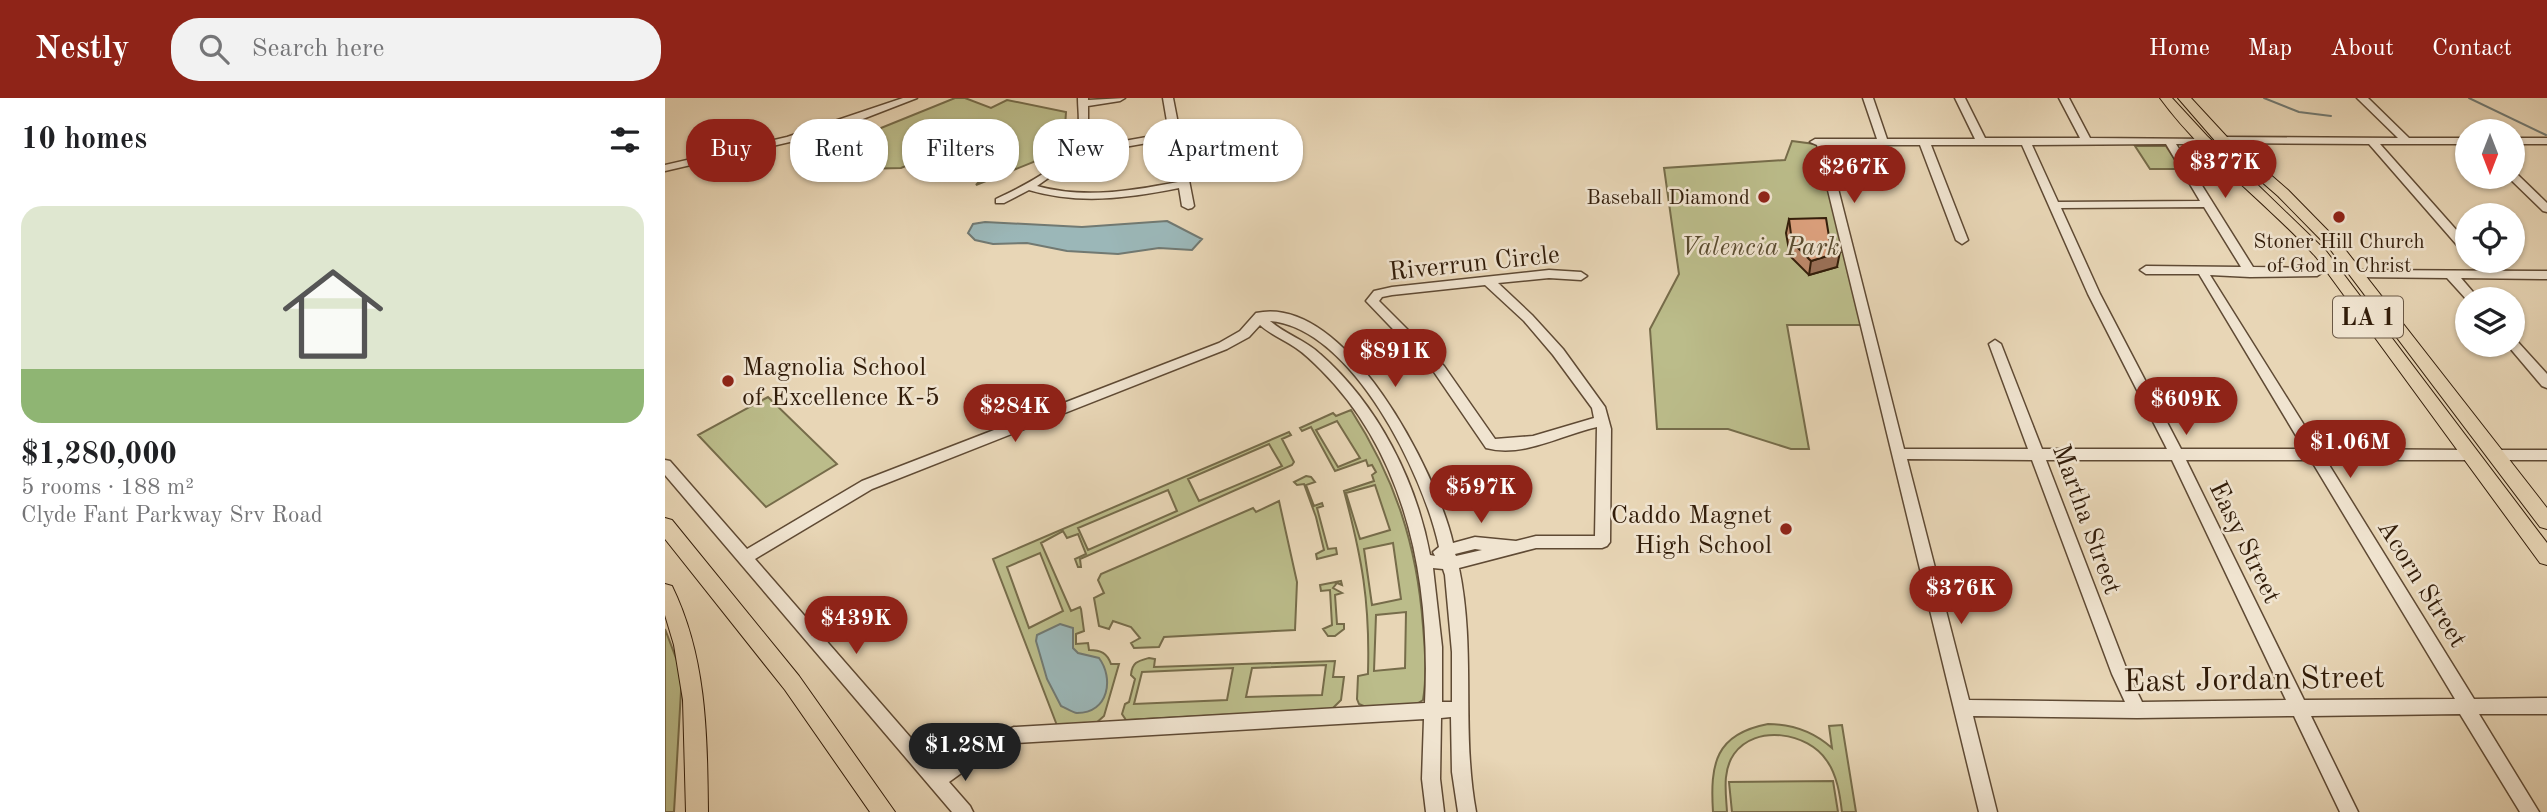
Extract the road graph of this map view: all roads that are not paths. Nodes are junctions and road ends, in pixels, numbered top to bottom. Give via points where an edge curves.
1 (912, 98) edge
2 (1120, 98) edge
3 (1168, 98) edge
4 (1868, 98) edge
5 (1960, 98) edge
6 (2064, 98) edge
7 (2166, 98) edge
8 (2183, 98) edge
9 (2362, 98) edge
10 (1083, 101) edge
11 (1084, 119) edge
12 (1171, 119) edge
13 (1924, 141) junction
14 (2205, 141) junction
15 (2222, 141) junction
16 (2372, 141) junction
17 (2407, 141) junction
18 (2455, 141) edge
19 (2525, 141) edge
20 (2547, 141) edge
21 (1883, 142) junction
22 (1982, 142) junction
23 (2026, 142) junction
24 (2087, 142) junction
25 (2170, 142) junction
26 (665, 168) edge
27 (1035, 182) edge
28 (1184, 184) joint
29 (1029, 187) junction
30 (2525, 188) edge
31 (1000, 201) dead end
32 (2209, 204) junction
33 (2053, 205) junction
34 (1188, 206) dead end
35 (2547, 209) edge
36 (2455, 235) edge
37 (1962, 240) dead end
38 (2145, 270) dead end
39 (2203, 272) junction
40 (2317, 272) dead end
41 (2251, 273) junction
42 (2474, 273) edge
43 (2506, 273) edge
44 (2358, 274) junction
45 (2451, 275) junction
46 (2547, 275) edge
47 (1581, 276) dead end
48 (1487, 280) junction
49 (2462, 287) edge
50 (1260, 316) junction
51 (1995, 344) dead end
52 (2524, 357) edge
53 (2547, 383) edge
54 (1603, 421) junction
55 (1899, 452) junction
56 (2039, 454) junction
57 (2176, 454) junction
58 (2314, 454) junction
59 (2547, 454) edge
60 (2472, 455) junction
61 (2496, 455) junction
62 (665, 465) edge
63 (2547, 522) edge
64 (665, 526) edge
65 (1450, 556) junction
66 (746, 557) junction
67 (2547, 557) edge
68 (1424, 561) junction
69 (665, 592) edge
70 (694, 705) junction
71 (2466, 705) junction
72 (2547, 706) edge
73 (1963, 708) junction
74 (1459, 709) junction
75 (2299, 709) junction
76 (1432, 710) junction
77 (2137, 710) junction
78 (937, 780) junction
79 (870, 792) junction
80 (684, 812) edge
81 (697, 812) edge
82 (884, 812) edge
83 (893, 812) edge
84 (964, 812) edge
85 (1435, 812) edge
86 (1467, 812) edge
87 (1989, 812) edge
88 (2349, 812) edge
89 (2530, 812) edge

1 - 26 street via 819,132
2 - 10 street
3 - 12 street
4 - 21 street
5 - 22 street
6 - 24 street
7 - 14 main road, LA 1
8 - 15 main road, LA 1
9 - 17 street
10 - 11 street
13 - 21 street
13 - 22 street
13 - 37 street
14 - 15 main road
14 - 25 street
14 - 60 main road, LA 1 via 2315,248
15 - 16 street
15 - 44 main road, LA 1 via 2302,211
16 - 17 street
16 - 36 street
17 - 18 street
19 - 20 street
21 - 55 street via 1817,142
22 - 23 street
23 - 24 street
23 - 33 street, Easy Street
24 - 25 street
25 - 32 street
27 - 29 street
28 - 29 street via 1099,197
28 - 34 street
29 - 31 street
30 - 35 street
32 - 33 street
32 - 41 street
33 - 57 street, Easy Street
38 - 39 street
39 - 41 street
39 - 58 street, Acorn Street
40 - 41 street
42 - 45 street
43 - 46 street
44 - 45 street
44 - 61 main road, LA 1
45 - 49 street
47 - 48 street, Riverrun Circle via 1556,273
48 - 54 street via 1563,358
48 - 54 street, Riverrun Circle via 1392,291 1372,298 1448,380 1491,444 1537,440
50 - 65 street via 1275,315 1305,326 1373,389 1415,458
50 - 66 street via 1249,330 1223,346 867,485
50 - 68 street via 1267,327 1300,344 1325,366 1371,425 1403,486
51 - 56 street, Martha Street
52 - 53 street
54 - 65 street via 1602,542 1544,542
55 - 56 street
55 - 73 street
56 - 57 street
56 - 77 street, Martha Street
57 - 58 street
57 - 75 street, Easy Street
58 - 60 street
58 - 71 street, Acorn Street
59 - 61 street
60 - 61 main road
60 - 67 main road, LA 1
61 - 63 main road, LA 1
62 - 66 street
64 - 79 main road via 792,683
65 - 68 street
65 - 74 street via 1459,630
66 - 78 street
68 - 76 street via 1434,648
69 - 70 main road via 683,637
70 - 80 main road
70 - 81 main road
71 - 72 street, East Jordan Street
71 - 75 street, East Jordan Street
71 - 89 street, Acorn Street
73 - 77 street, East Jordan Street
73 - 87 street
74 - 76 street
74 - 86 street via 1459,763
75 - 77 street, East Jordan Street
75 - 88 street, Easy Street
76 - 78 street via 1014,735 979,750
76 - 85 street
78 - 84 street
79 - 82 main road
79 - 83 main road

